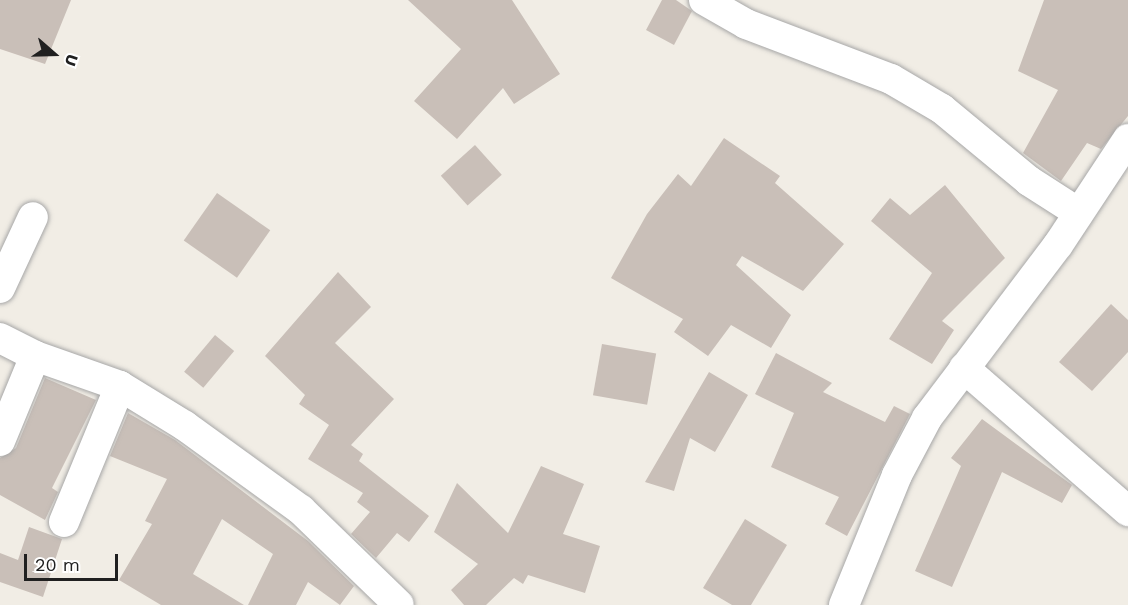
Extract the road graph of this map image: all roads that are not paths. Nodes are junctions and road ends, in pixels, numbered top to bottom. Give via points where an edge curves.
1 (704, 0) edge
2 (1128, 139) edge
3 (1079, 213) junction
4 (33, 217) dead end
5 (0, 288) edge
6 (0, 338) edge
7 (35, 357) junction
8 (964, 368) junction
9 (120, 386) junction
10 (0, 441) edge
11 (1128, 511) edge
12 (64, 522) dead end
13 (399, 605) edge
14 (844, 605) edge

1 - 3 street via 746,24 891,79 942,109 1029,181
2 - 3 street
3 - 8 street
4 - 5 street
6 - 7 street
7 - 9 street
7 - 10 street
8 - 11 street
8 - 14 street via 927,418 897,475
9 - 12 street
9 - 13 street via 301,510

